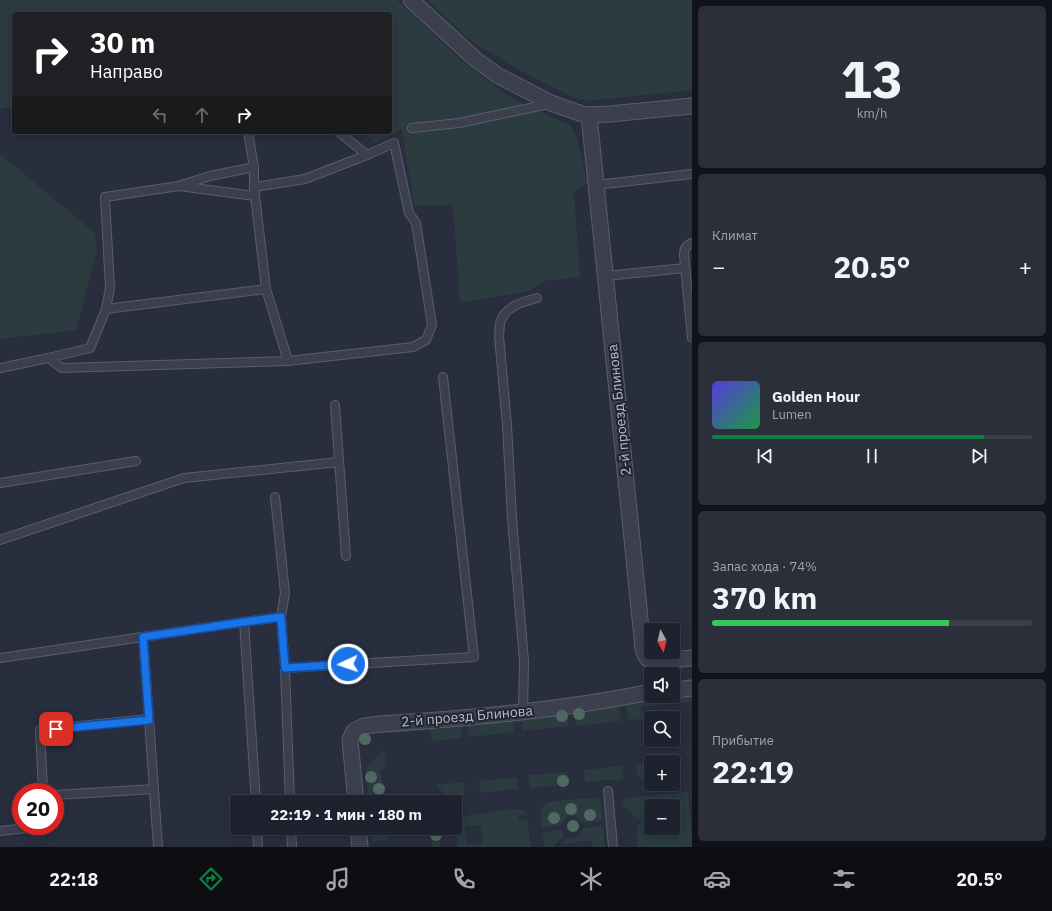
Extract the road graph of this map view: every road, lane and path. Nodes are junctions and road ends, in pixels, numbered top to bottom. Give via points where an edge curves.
1 (411, 0) edge
2 (551, 103) junction
3 (692, 106) edge
4 (589, 115) junction
5 (412, 128) dead end
6 (248, 134) edge
7 (341, 134) edge
8 (367, 155) junction
9 (254, 167) junction
10 (692, 174) edge
11 (596, 185) junction
12 (179, 186) junction
13 (254, 187) junction
14 (255, 196) junction
15 (692, 243) edge
16 (685, 268) junction
17 (605, 276) junction
18 (266, 289) junction
19 (537, 298) dead end
20 (106, 309) junction
21 (692, 338) edge
22 (48, 358) junction
23 (288, 361) junction
24 (0, 368) edge
25 (443, 377) dead end
26 (335, 405) dead end
27 (136, 461) dead end
28 (339, 462) junction
29 (0, 482) edge
30 (275, 497) dead end
31 (0, 540) edge
32 (346, 556) dead end
33 (281, 617) junction
34 (244, 622) junction
35 (143, 637) junction
36 (0, 658) edge
37 (692, 658) edge
38 (285, 668) junction
39 (692, 688) edge
40 (680, 689) edge
41 (644, 694) edge
42 (524, 712) junction
43 (149, 720) junction
44 (43, 783) edge
45 (154, 789) junction
46 (608, 792) dead end
47 (64, 794) edge
48 (256, 795) edge
49 (290, 795) edge
50 (355, 795) edge
51 (12, 830) edge
52 (0, 831) edge
53 (257, 835) edge
54 (292, 835) edge
55 (359, 835) edge
56 (158, 847) edge
57 (258, 847) edge
58 (292, 847) edge
59 (360, 847) edge
60 (613, 847) edge

1 - 2 street via 475,59 497,75
2 - 4 street
2 - 5 lane via 459,123
3 - 4 street
4 - 11 street, 2-й проезд Блинова
6 - 9 lane
7 - 8 lane
8 - 13 lane via 305,179
8 - 23 lane via 394,143 409,213 416,223 432,325 426,340 413,347
9 - 12 lane via 210,176
9 - 13 lane
10 - 11 lane
11 - 17 street, 2-й проезд Блинова
12 - 14 lane
12 - 20 lane via 105,197 110,288
13 - 14 lane
14 - 18 lane
15 - 16 lane via 684,248
16 - 17 lane
16 - 21 lane
17 - 37 street, 2-й проезд Блинова via 642,648 644,655 651,661
18 - 20 lane
18 - 23 lane
19 - 42 lane via 515,305 507,311 500,321 499,336 524,661
20 - 22 lane via 90,348
22 - 23 lane via 62,368
22 - 24 lane
25 - 38 lane via 474,657
26 - 28 lane
27 - 29 lane
28 - 31 lane via 184,478
28 - 32 lane
30 - 33 lane via 285,593
33 - 34 lane
33 - 38 lane
34 - 35 lane
34 - 48 lane
35 - 36 lane
35 - 43 lane
38 - 49 lane
39 - 40 street
41 - 42 street, 2-й проезд Блинова
42 - 50 street, 2-й проезд Блинова via 364,726 354,731 350,740
43 - 44 lane via 40,730
43 - 45 lane
45 - 47 lane
45 - 56 lane
46 - 60 lane
51 - 52 lane
53 - 57 lane
54 - 58 lane
55 - 59 street

